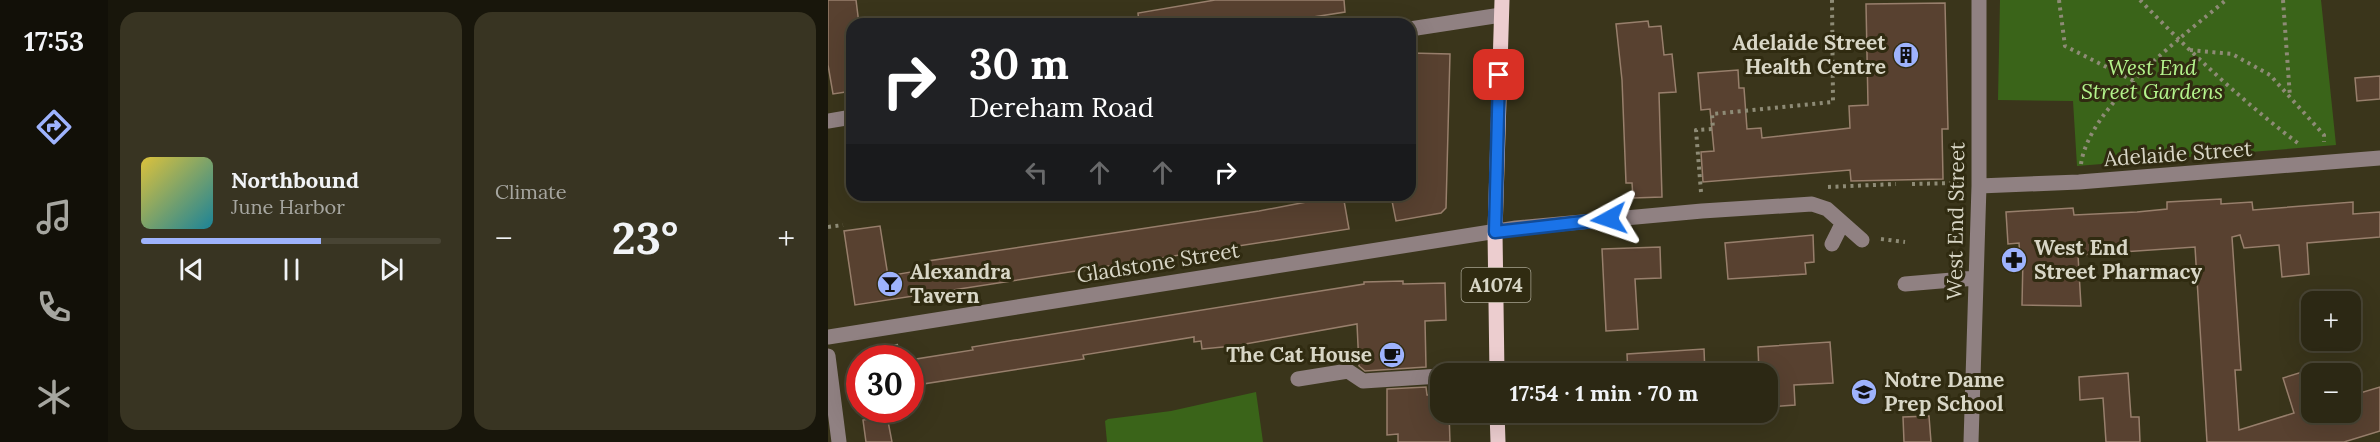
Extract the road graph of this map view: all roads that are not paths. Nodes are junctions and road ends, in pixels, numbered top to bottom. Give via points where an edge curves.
1 (1979, 0) edge
2 (1501, 8) edge
3 (1416, 28) edge
4 (846, 118) edge
5 (828, 121) edge
6 (2380, 158) edge
7 (1978, 186) junction
8 (1842, 224) junction
9 (1495, 232) junction
10 (1862, 240) dead end
11 (1832, 244) dead end
12 (1976, 278) junction
13 (1905, 284) dead end
14 (828, 337) edge
15 (828, 356) edge
16 (1497, 363) edge
17 (1430, 377) edge
18 (1298, 379) dead end
19 (1497, 423) edge
20 (839, 442) edge
21 (1498, 442) edge
22 (1971, 442) edge

1 - 7 street, West End Street
2 - 3 street
2 - 9 main road, A1074
4 - 5 street
6 - 7 street, Adelaide Street via 2079,182
7 - 12 street, West End Street
8 - 9 street via 1827,209 1812,204
8 - 10 street
8 - 11 street
9 - 14 street, Gladstone Street
9 - 16 main road, A1074
12 - 13 street
12 - 22 street, West End Street
15 - 20 street
17 - 18 street via 1363,381 1348,371
19 - 21 main road

